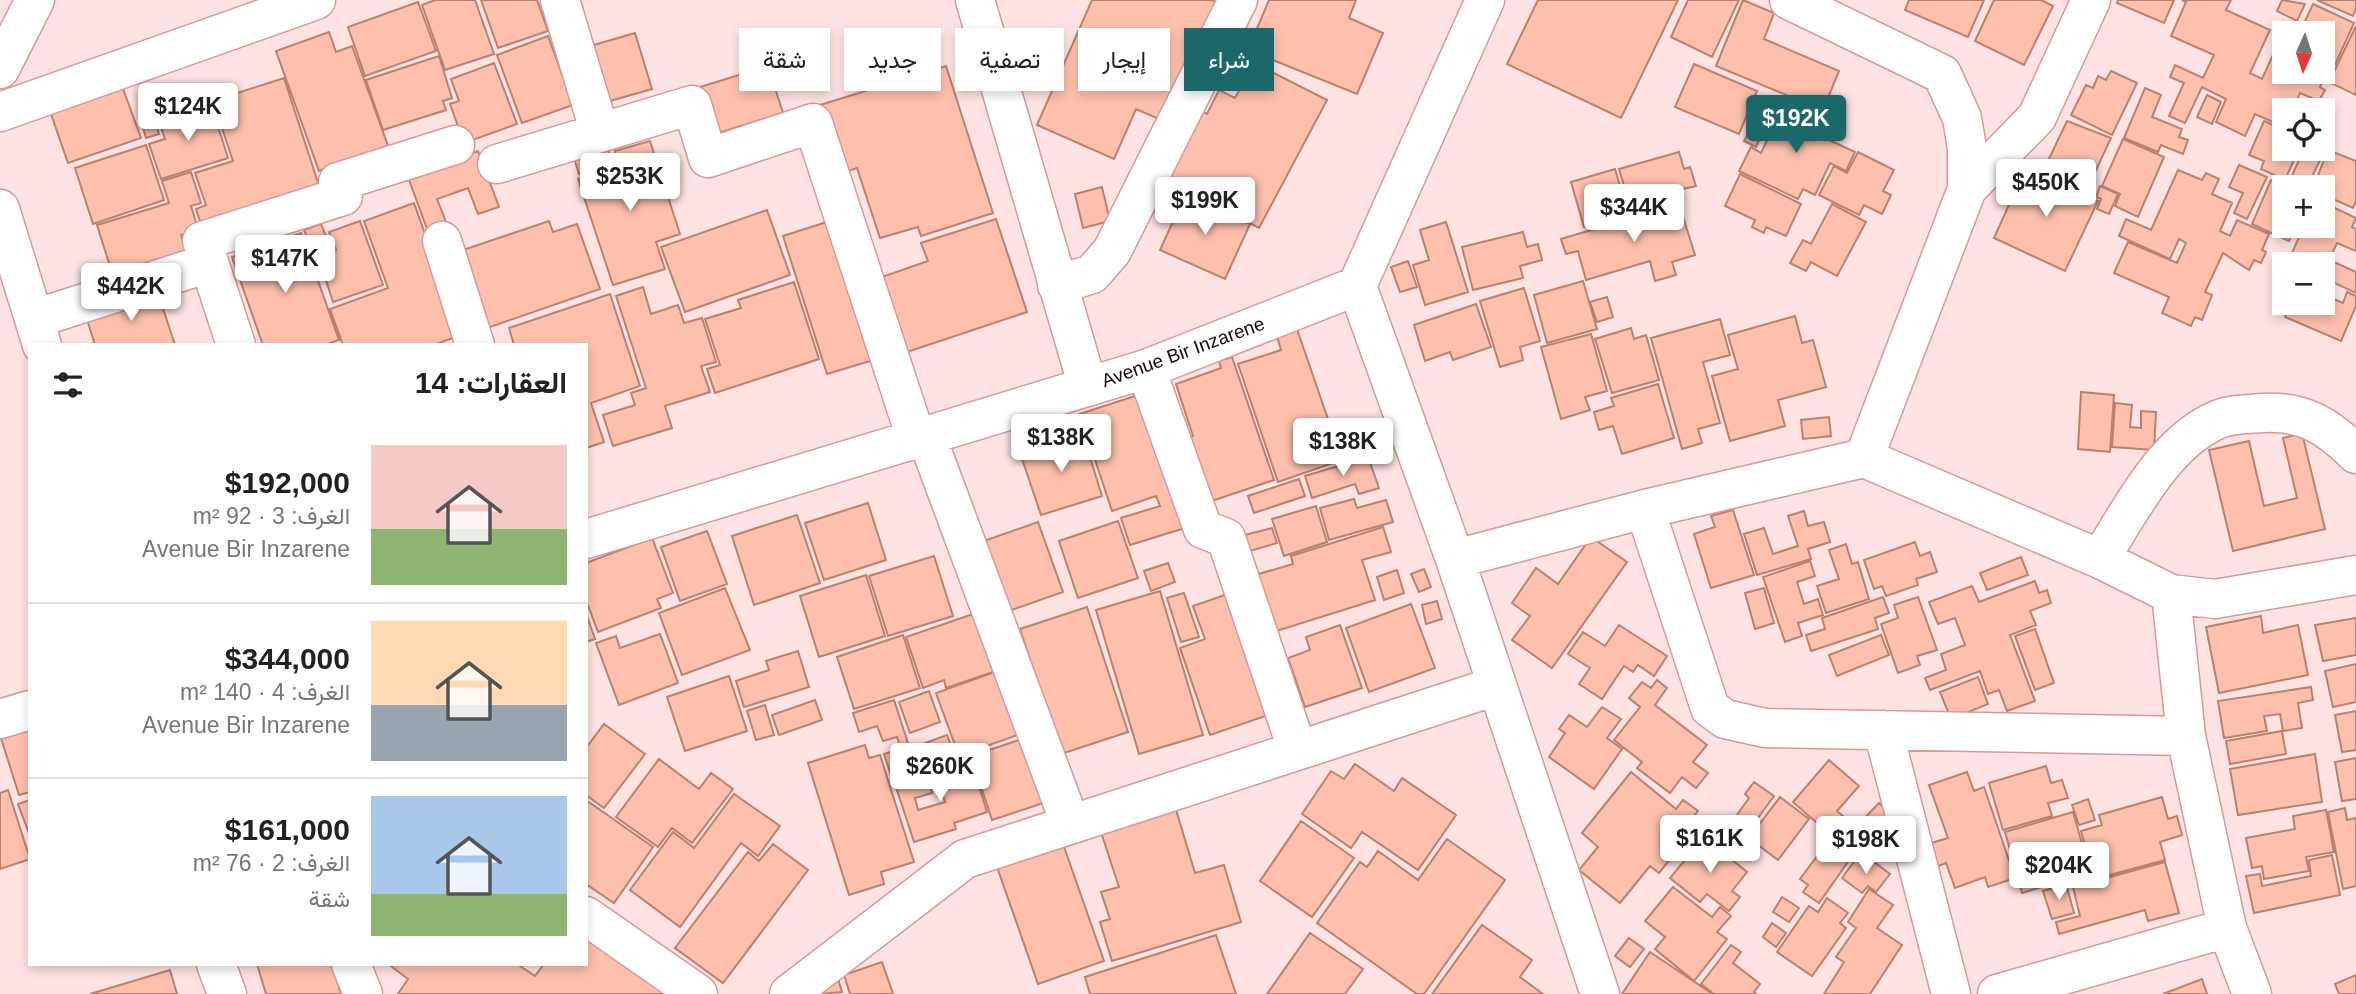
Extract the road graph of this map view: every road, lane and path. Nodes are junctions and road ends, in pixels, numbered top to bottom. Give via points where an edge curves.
1 (35, 0) edge
2 (316, 0) edge
3 (560, 0) edge
4 (975, 0) edge
5 (1238, 0) edge
6 (1485, 0) edge
7 (1788, 0) edge
8 (2091, 0) edge
9 (0, 69) edge
10 (0, 112) edge
11 (600, 133) junction
12 (455, 145) dead end
13 (498, 164) dead end
14 (1967, 190) junction
15 (0, 209) edge
16 (442, 241) dead end
17 (209, 263) junction
18 (1058, 285) junction
19 (1357, 286) junction
20 (38, 332) edge
21 (235, 343) edge
22 (474, 343) edge
23 (1146, 369) junction
24 (1088, 387) junction
25 (921, 437) junction
26 (2356, 454) edge
27 (1864, 458) junction
28 (1644, 509) junction
29 (588, 538) edge
30 (1455, 559) junction
31 (2100, 559) junction
32 (2356, 575) edge
33 (2171, 594) junction
34 (1496, 686) junction
35 (28, 711) edge
36 (0, 719) edge
37 (1883, 730) junction
38 (2186, 736) junction
39 (1297, 749) junction
40 (1070, 823) junction
41 (588, 917) edge
42 (2227, 928) junction
43 (217, 966) edge
44 (352, 966) edge
45 (227, 994) edge
46 (363, 994) edge
47 (698, 994) edge
48 (789, 994) edge
49 (1600, 994) edge
50 (1951, 994) edge
51 (1997, 994) edge
52 (2252, 994) edge

1 - 9 street
2 - 10 street
3 - 11 street
4 - 18 street
5 - 18 street via 1112,251 1092,274
6 - 19 street
7 - 14 street via 1942,75 1962,118
8 - 14 street via 2037,117
11 - 13 street
11 - 25 street via 692,105 708,158 813,123
12 - 17 street via 338,181 343,196 202,241
14 - 27 street
15 - 20 street
16 - 22 street
17 - 20 street
17 - 21 street
18 - 24 street
19 - 23 street, Avenue Bir Inzarene
19 - 30 street
23 - 24 street, Avenue Bir Inzarene
23 - 39 street via 1203,530 1226,538
24 - 25 street, Avenue Bir Inzarene
25 - 29 street, Avenue Bir Inzarene
25 - 40 street
26 - 31 street via 2318,421 2277,411 2227,416 2175,450
27 - 28 street
27 - 31 street
28 - 30 street
28 - 37 street via 1710,708 1725,719 1765,728
30 - 34 street
31 - 33 street
32 - 33 street via 2215,599
33 - 38 street
34 - 39 street
34 - 49 street
35 - 36 street
37 - 38 street
37 - 50 street
38 - 42 street
39 - 40 street
40 - 48 street via 965,859
41 - 47 street
42 - 51 street
42 - 52 street
43 - 45 street
44 - 46 street

